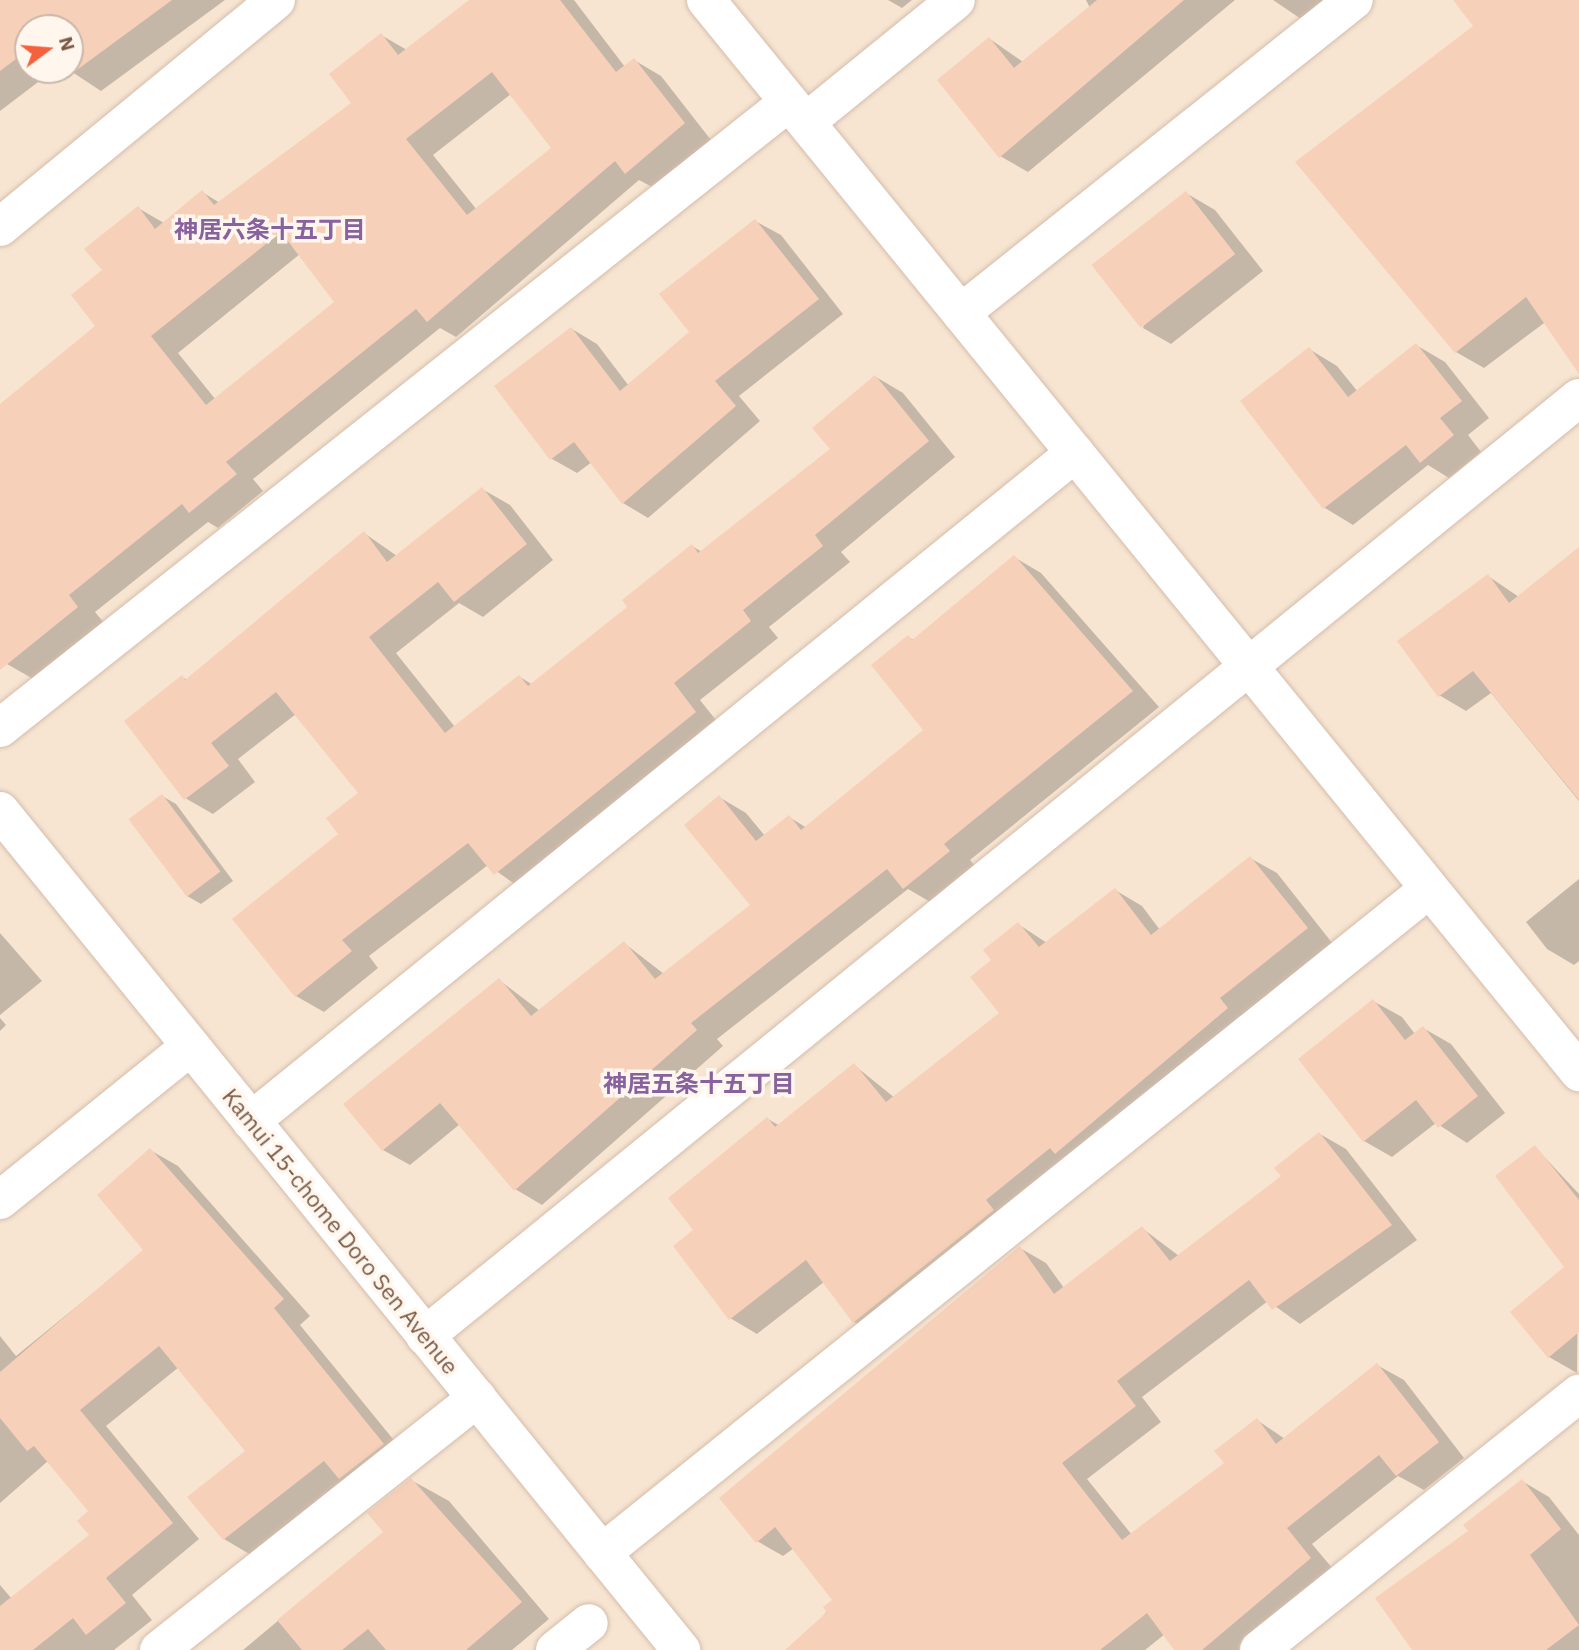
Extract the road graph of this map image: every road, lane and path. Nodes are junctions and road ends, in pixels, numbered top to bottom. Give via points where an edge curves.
1 (276, 0) edge
2 (706, 0) edge
3 (956, 0) edge
4 (1354, 0) edge
5 (797, 112) junction
6 (0, 227) edge
7 (961, 313) junction
8 (1579, 398) edge
9 (1075, 453) junction
10 (1249, 666) junction
11 (0, 729) edge
12 (0, 811) edge
13 (1429, 889) junction
14 (191, 1046) junction
15 (1578, 1067) edge
16 (251, 1121) junction
17 (0, 1200) edge
18 (425, 1336) junction
19 (1579, 1394) edge
20 (477, 1398) junction
21 (602, 1553) junction
22 (589, 1623) dead end
23 (159, 1650) edge
24 (555, 1650) edge
25 (681, 1650) edge
26 (1259, 1650) edge

1 - 6 street
2 - 5 street
3 - 5 street
4 - 7 street
5 - 7 street
5 - 11 street
7 - 9 street
8 - 10 street
9 - 10 street
9 - 16 street
10 - 13 street
10 - 18 street
12 - 14 street, Kamui 15-chome Doro Sen Avenue
13 - 15 street
13 - 21 street
14 - 16 street, Kamui 15-chome Doro Sen Avenue
14 - 17 street
16 - 18 street, Kamui 15-chome Doro Sen Avenue
18 - 20 street, Kamui 15-chome Doro Sen Avenue
19 - 26 street
20 - 21 street, Kamui 15-chome Doro Sen Avenue
20 - 23 street
21 - 25 street, Kamui 15-chome Doro Sen Avenue
22 - 24 street

